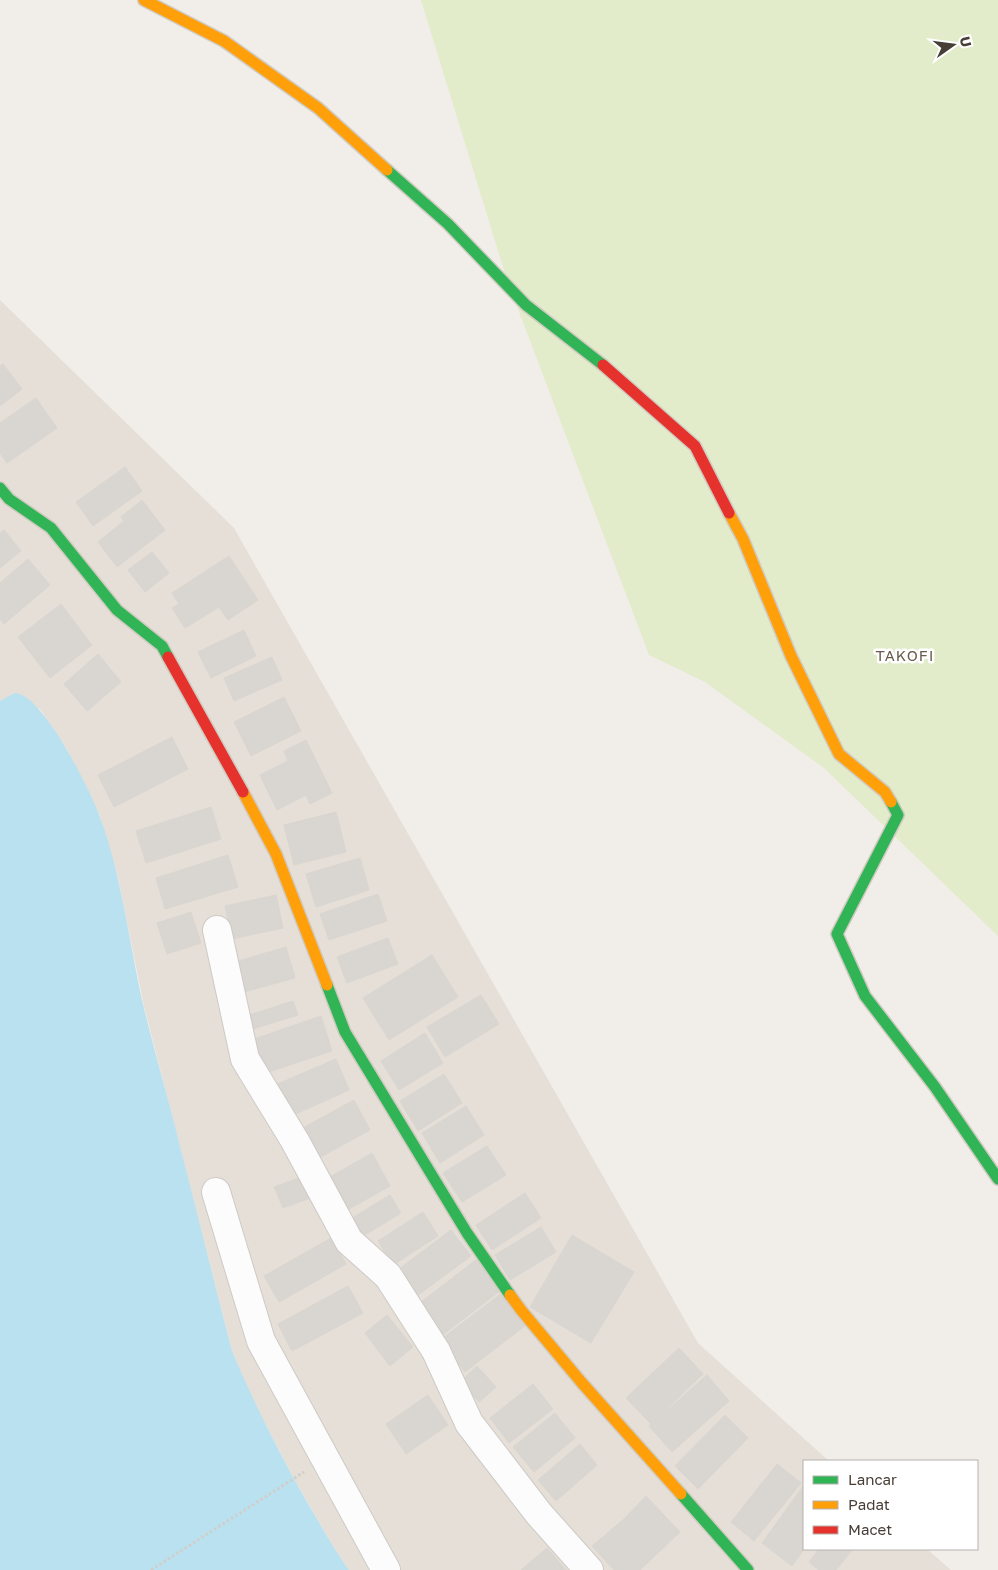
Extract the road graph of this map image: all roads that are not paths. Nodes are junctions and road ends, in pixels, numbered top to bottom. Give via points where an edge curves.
1 (144, 0) edge
2 (0, 488) edge
3 (217, 930) dead end
4 (998, 1179) edge
5 (216, 1192) dead end
6 (386, 1570) edge
7 (589, 1570) edge
8 (748, 1570) edge

1 - 4 street via 224,41 318,108 448,224 526,306 610,370 695,446 743,540 791,656 839,754 885,792 898,815 838,934 865,996 935,1088
2 - 8 street via 51,528 117,610 162,646 276,854 345,1032 467,1232 521,1310
3 - 7 street via 245,1059 350,1241 388,1276 436,1351 469,1423 540,1514
5 - 6 street via 261,1341

